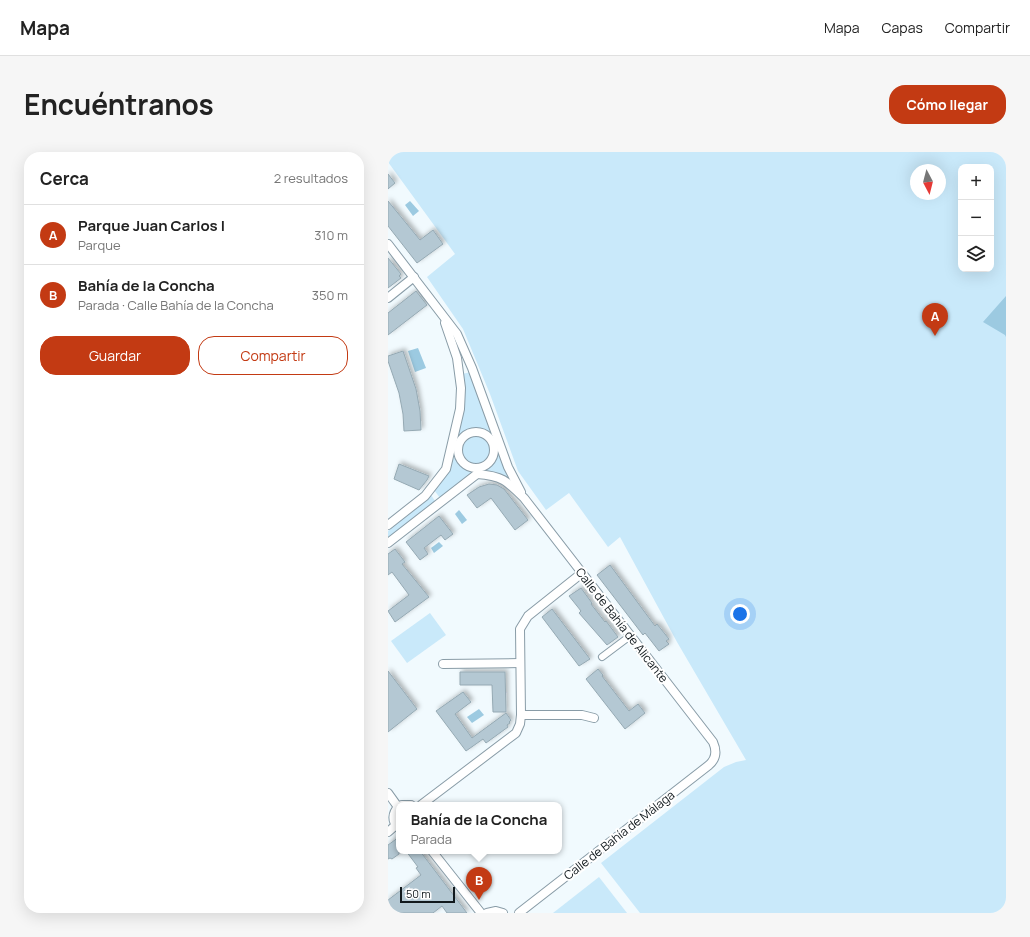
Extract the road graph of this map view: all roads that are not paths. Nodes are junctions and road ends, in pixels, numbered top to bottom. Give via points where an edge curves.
1 (388, 244) edge
2 (414, 277) junction
3 (388, 298) edge
4 (443, 315) junction
5 (495, 440) junction
6 (455, 444) junction
7 (477, 471) junction
8 (524, 498) junction
9 (388, 525) edge
10 (388, 542) edge
11 (582, 573) junction
12 (630, 636) junction
13 (602, 657) dead end
14 (520, 663) junction
15 (443, 664) dead end
16 (521, 715) junction
17 (594, 718) dead end
18 (716, 754) joint
19 (388, 793) edge
20 (396, 802) edge
21 (425, 802) edge
22 (396, 811) edge
23 (396, 825) edge
24 (434, 854) edge
25 (481, 913) edge
26 (487, 913) edge
27 (503, 913) edge
28 (519, 913) edge

1 - 2 street, Calle de Bahía de Alicante
2 - 3 street
2 - 4 street, Calle de Bahía de Alicante
4 - 5 street, Calle de Bahía de Alicante via 457,334 472,368
4 - 6 street via 457,358 461,388
5 - 6 street via 483,433 471,432
5 - 7 street via 492,459
5 - 8 street, Calle de Bahía de Alicante
6 - 7 street via 461,461
6 - 9 street via 446,469 425,496
7 - 8 street, Calle de Bahía de Alicante via 500,477
7 - 10 street
8 - 11 street, Calle de Bahía de Alicante
11 - 12 street, Calle de Bahía de Alicante
11 - 14 street via 528,616 520,629
12 - 13 street
12 - 18 street, Calle de Bahía de Alicante via 712,742
14 - 15 street
14 - 16 street
16 - 17 street via 582,715
16 - 21 street via 516,733
18 - 28 street, Calle de Bahía de Málaga via 713,762
19 - 20 street
22 - 23 street via 393,818
24 - 25 street
26 - 27 street

